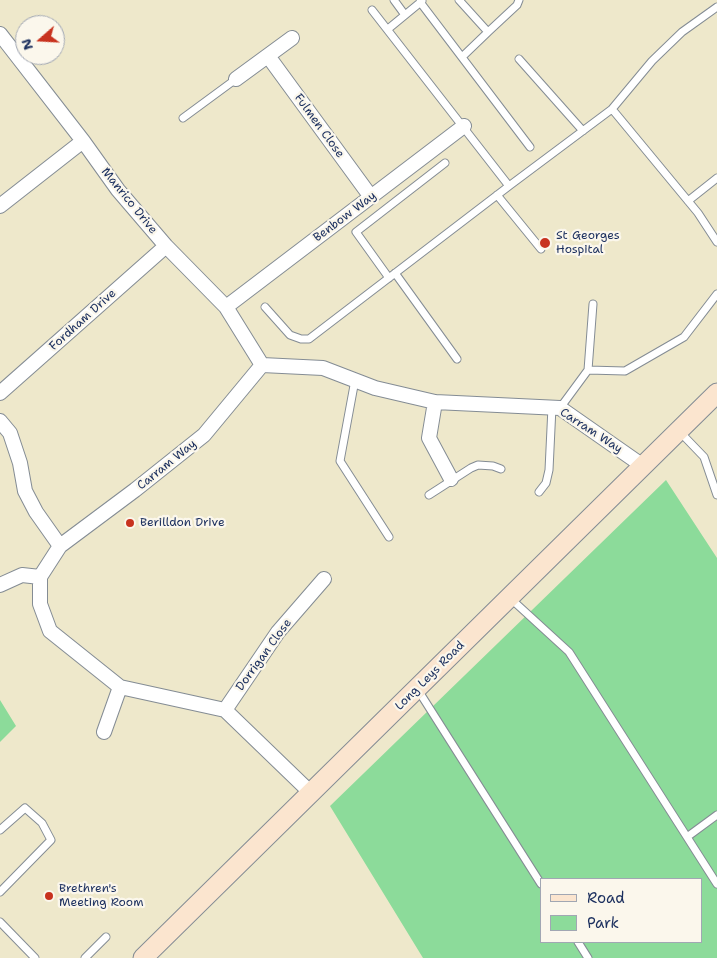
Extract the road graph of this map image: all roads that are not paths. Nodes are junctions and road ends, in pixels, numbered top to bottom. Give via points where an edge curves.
1 (394, 0) edge
2 (460, 0) edge
3 (519, 0) edge
4 (422, 1) edge
5 (717, 8) edge
6 (372, 10) dead end
7 (405, 15) junction
8 (388, 29) junction
9 (488, 32) junction
10 (0, 34) edge
11 (292, 38) dead end
12 (268, 56) junction
13 (462, 57) junction
14 (519, 59) dead end
15 (236, 79) joint
16 (612, 108) junction
17 (183, 118) dead end
18 (464, 126) junction
19 (583, 130) junction
20 (83, 141) junction
21 (530, 147) dead end
22 (445, 163) dead end
23 (717, 178) edge
24 (509, 186) junction
25 (497, 195) junction
26 (371, 197) junction
27 (688, 201) junction
28 (0, 206) edge
29 (717, 242) edge
30 (166, 246) junction
31 (541, 249) dead end
32 (395, 273) junction
33 (389, 278) junction
34 (717, 294) edge
35 (593, 304) dead end
36 (226, 307) junction
37 (265, 307) dead end
38 (457, 359) dead end
39 (262, 365) junction
40 (588, 370) junction
41 (355, 380) junction
42 (0, 393) edge
43 (717, 393) edge
44 (435, 402) junction
45 (556, 408) junction
46 (0, 421) edge
47 (679, 430) junction
48 (643, 466) junction
49 (502, 469) dead end
50 (451, 479) junction
51 (539, 492) dead end
52 (429, 495) dead end
53 (717, 495) edge
54 (389, 537) dead end
55 (60, 546) junction
56 (40, 577) junction
57 (324, 579) dead end
58 (0, 585) edge
59 (509, 598) junction
60 (120, 687) junction
61 (417, 689) junction
62 (225, 710) junction
63 (104, 732) dead end
64 (311, 793) junction
65 (717, 815) edge
66 (0, 830) edge
67 (687, 837) junction
68 (540, 882) edge
69 (717, 884) edge
70 (0, 892) edge
71 (0, 922) edge
72 (106, 938) dead end
73 (579, 943) edge
74 (34, 958) edge
75 (85, 958) edge
76 (143, 958) edge
77 (588, 958) edge

1 - 7 lane
2 - 9 lane
3 - 9 lane
4 - 7 lane
4 - 13 lane
5 - 16 lane via 682,32
6 - 8 lane
7 - 8 lane
8 - 18 lane
9 - 13 lane
10 - 20 street, Manrico Drive
11 - 12 street
12 - 15 street
12 - 26 street, Fulmen Close
13 - 21 lane
14 - 19 lane
15 - 17 lane
16 - 19 lane
16 - 27 lane
18 - 24 lane
18 - 26 street, Benbow Way
19 - 24 lane
20 - 28 street
20 - 30 street, Manrico Drive via 118,190
22 - 33 lane via 356,232
23 - 27 lane
24 - 25 lane
25 - 31 lane
25 - 32 lane
26 - 36 street, Benbow Way
27 - 29 lane
30 - 36 street, Manrico Drive
30 - 42 street, Fordham Drive
32 - 33 lane
32 - 38 lane
33 - 37 lane via 309,340 290,335
34 - 40 lane via 675,344 640,360 625,371
35 - 40 lane
36 - 39 street, Manrico Drive
39 - 41 street, Carram Way via 323,368
39 - 55 street, Carram Way via 204,435
40 - 45 lane
41 - 44 street, Carram Way
41 - 54 lane via 340,461
43 - 47 street, Long Leys Road
44 - 45 street, Carram Way
44 - 50 street via 429,438
45 - 48 street, Carram Way
45 - 51 lane via 548,476
46 - 55 street via 10,433 25,491
47 - 48 street, Long Leys Road
47 - 53 lane via 704,457
48 - 59 street, Long Leys Road
49 - 50 lane via 478,465
50 - 52 lane
55 - 56 street, Carram Way
56 - 58 street via 22,575
56 - 60 street via 40,604 50,631
57 - 62 street, Dorrigan Close via 278,632
59 - 61 street, Long Leys Road
59 - 67 lane via 569,652
60 - 62 street
60 - 63 street
61 - 64 street, Long Leys Road
61 - 68 lane
62 - 64 street
64 - 76 street, Long Leys Road
65 - 67 lane
66 - 70 lane via 25,808 42,823 51,840
67 - 69 lane
71 - 74 lane
72 - 75 lane
73 - 77 lane

